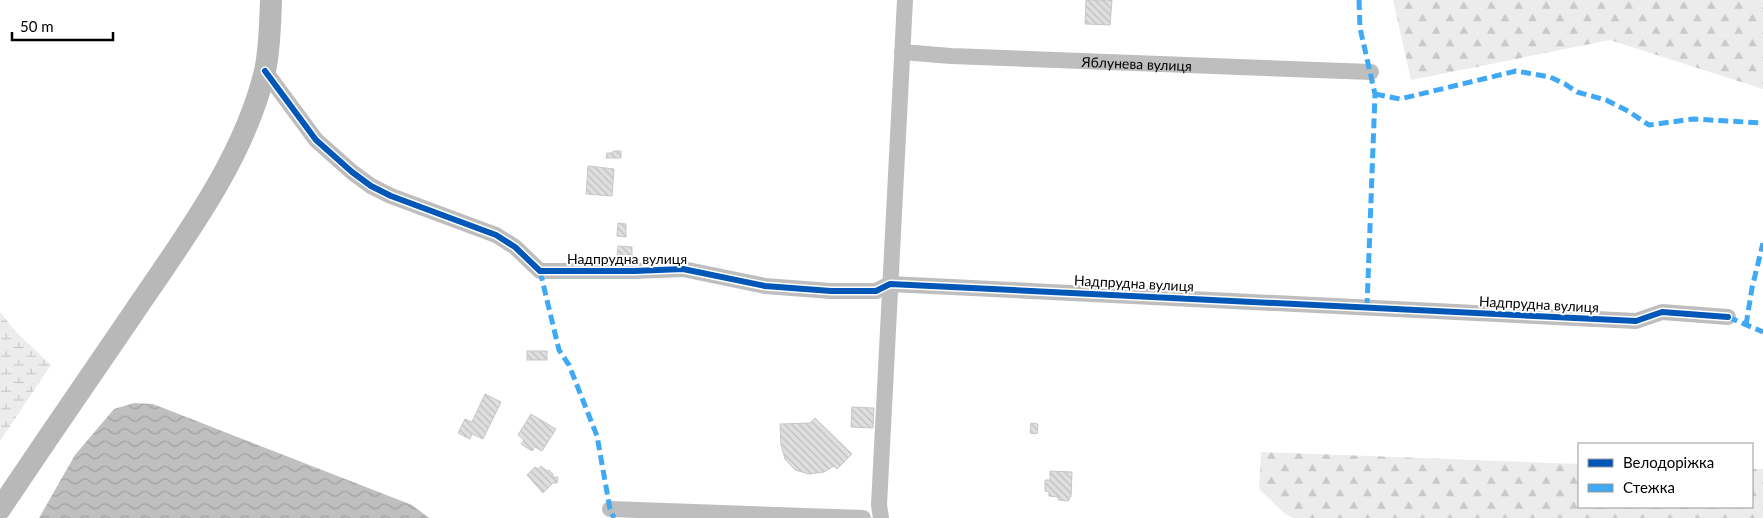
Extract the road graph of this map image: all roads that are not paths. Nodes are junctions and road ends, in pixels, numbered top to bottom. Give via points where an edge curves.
1 (271, 0) edge
2 (905, 0) edge
3 (902, 52) junction
4 (265, 71) junction
5 (1371, 72) dead end
6 (890, 284) junction
7 (1728, 317) dead end
8 (0, 509) edge
9 (610, 509) dead end
10 (863, 518) edge
11 (880, 518) edge

1 - 4 street
2 - 3 street
3 - 5 street, Яблунева вулиця
3 - 6 street
4 - 6 street, Надпрудна вулиця via 316,140 358,177 391,196 496,235 515,247 540,271 683,269 765,286 831,291 876,291
4 - 8 street via 251,116 232,160
6 - 7 street, Надпрудна вулиця via 1636,321 1662,312
6 - 11 street
9 - 10 street

